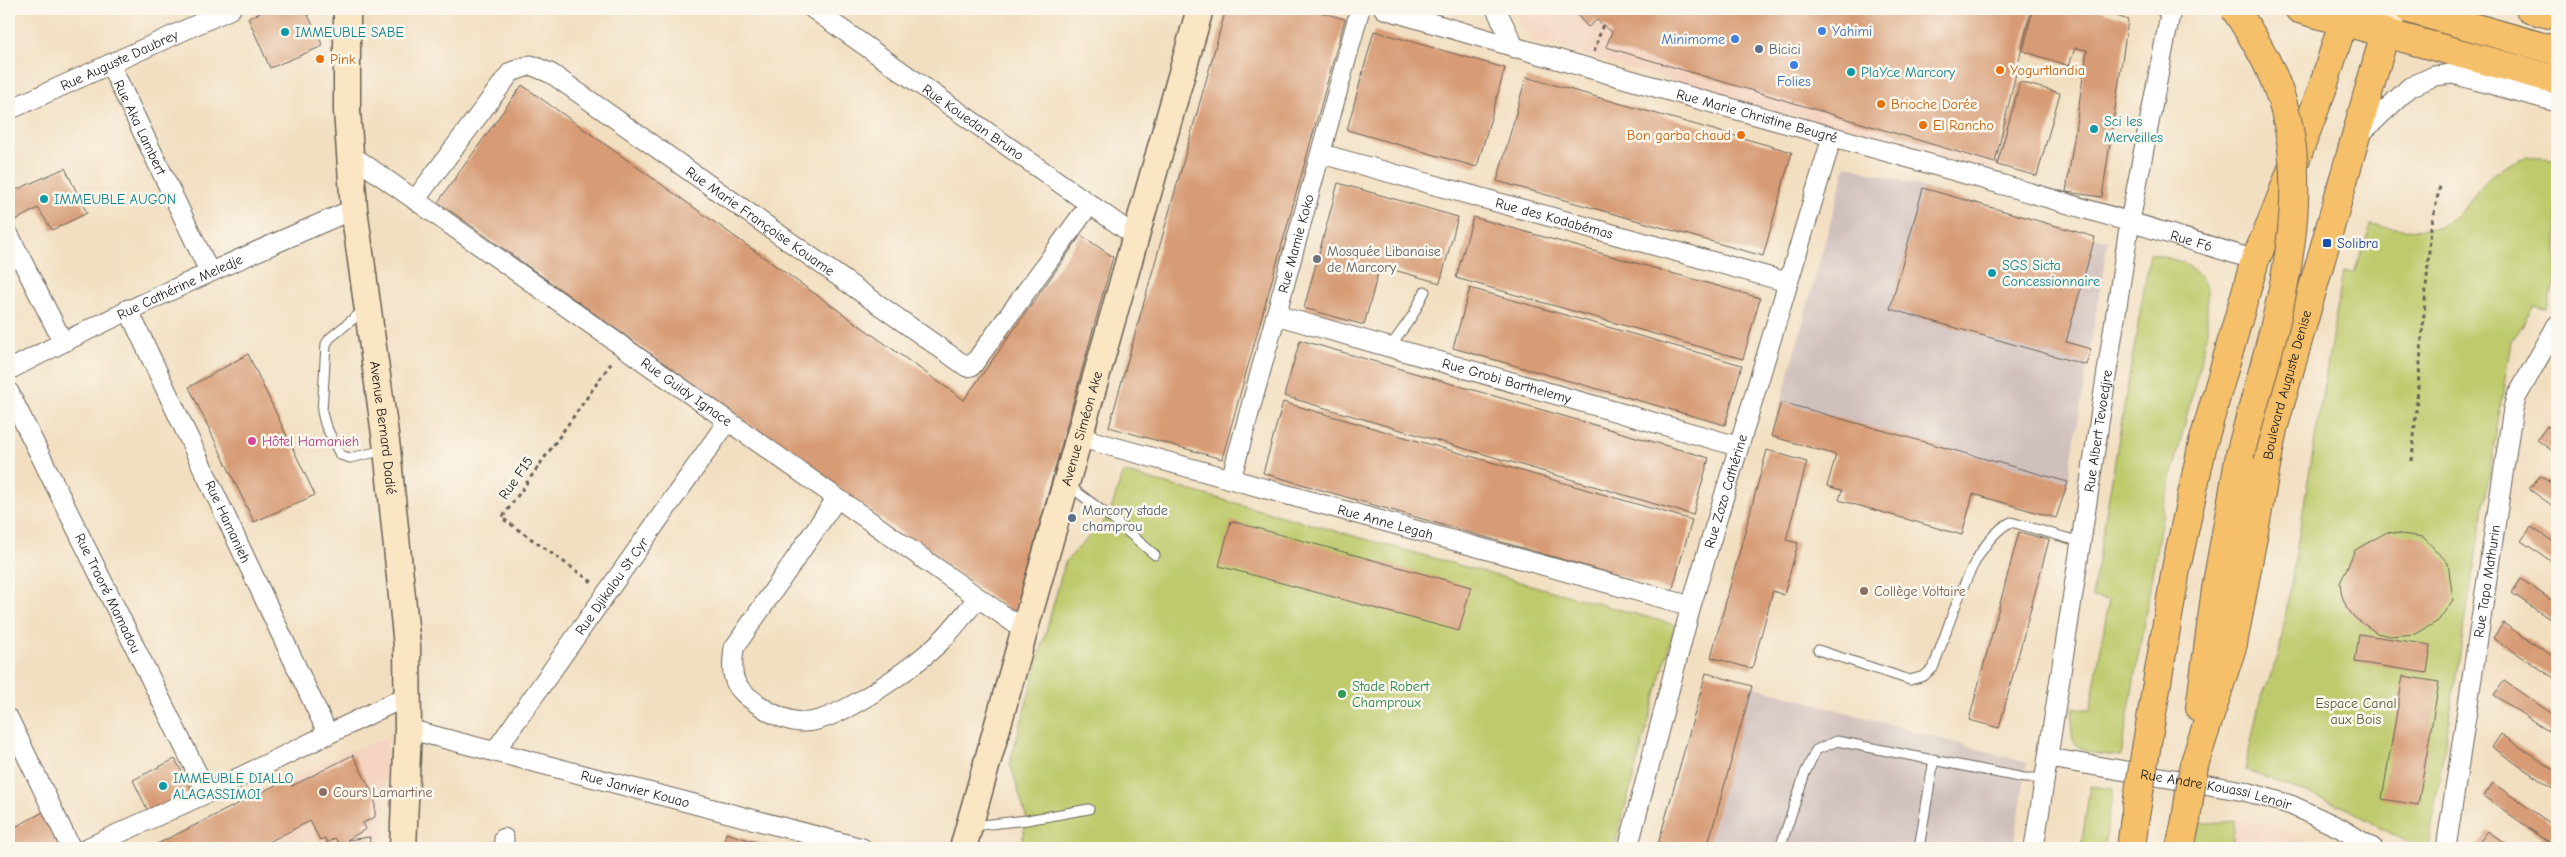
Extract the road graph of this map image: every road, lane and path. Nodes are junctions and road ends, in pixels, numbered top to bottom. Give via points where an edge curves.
1 (231, 9) edge
2 (347, 9) edge
3 (813, 9) edge
4 (1200, 9) edge
5 (1360, 9) edge
6 (1384, 9) edge
7 (1496, 9) edge
8 (2235, 9) edge
9 (2298, 9) edge
10 (2408, 9) edge
11 (2530, 9) edge
12 (2168, 12) edge
13 (2346, 15) edge
14 (2557, 16) edge
15 (2390, 21) edge
16 (1603, 24) dead end
17 (1515, 48) junction
18 (2557, 51) edge
19 (110, 64) junction
20 (1588, 69) junction
21 (2557, 80) edge
22 (2557, 102) edge
23 (9, 110) edge
24 (1832, 137) junction
25 (2354, 140) junction
26 (350, 154) junction
27 (1322, 154) junction
28 (2440, 186) dead end
29 (415, 200) junction
30 (1089, 204) junction
31 (354, 209) junction
32 (2130, 221) junction
33 (9, 235) edge
34 (1135, 236) junction
35 (2255, 260) junction
36 (209, 271) junction
37 (1787, 282) junction
38 (1425, 291) dead end
39 (128, 309) junction
40 (366, 309) junction
41 (1276, 315) junction
42 (2557, 325) edge
43 (63, 342) junction
44 (623, 347) junction
45 (1390, 348) junction
46 (9, 370) edge
47 (9, 392) edge
48 (728, 421) junction
49 (1078, 437) junction
50 (1737, 446) junction
51 (387, 449) junction
52 (2412, 461) dead end
53 (1231, 479) junction
54 (1065, 483) junction
55 (837, 498) junction
56 (2082, 542) junction
57 (1155, 555) dead end
58 (607, 592) junction
59 (978, 598) junction
60 (1692, 606) junction
61 (1024, 630) junction
62 (1818, 650) dead end
63 (407, 696) junction
64 (9, 719) edge
65 (408, 729) junction
66 (328, 734) junction
67 (495, 751) junction
68 (2049, 758) junction
69 (1934, 759) junction
70 (2194, 764) junction
71 (2046, 778) junction
72 (207, 793) junction
73 (1089, 809) dead end
74 (966, 838) edge
75 (71, 848) edge
76 (87, 848) edge
77 (403, 848) edge
78 (862, 848) edge
79 (1628, 848) edge
80 (1780, 848) edge
81 (1919, 848) edge
82 (2034, 848) edge
83 (2131, 848) edge
84 (2180, 848) edge
85 (2373, 848) edge
86 (2446, 848) edge

1 - 19 street, Rue Auguste Daubrey
2 - 26 street, Avenue Bernard Dadié via 346,111
3 - 30 street, Rue Kouedan Bruno
4 - 34 street, Avenue Siméon Ake
5 - 27 street, Rue Mamie Koko
6 - 17 street, Rue Marie Christine Beugré
7 - 17 street
8 - 70 main road, Boulevard Auguste Denise, bridge via 2255,40 2280,92 2292,150 2296,204 2291,252 2240,455 2216,589
9 - 13 main road
10 - 18 main road
11 - 14 main road
12 - 32 street, Rue Albert Tevoedjre
13 - 15 main road
13 - 35 main road via 2322,90
15 - 21 main road
15 - 25 main road, Boulevard Auguste Denise
16 - 20 path
17 - 20 street, Rue Marie Christine Beugré
19 - 23 street, Rue Auguste Daubrey
19 - 36 street, Rue Aka Lambert
20 - 24 street, Rue Marie Christine Beugré
22 - 25 street via 2453,74 2434,76 2410,87
24 - 32 street, Rue Marie Christine Beugré
24 - 37 street, Rue Zozo Cathérine
25 - 70 main road, Boulevard Auguste Denise via 2273,429 2233,644
26 - 29 street, Rue Guidy Ignace
26 - 31 street, Avenue Bernard Dadié
27 - 37 street, Rue des Kodabémas
27 - 41 street, Rue Mamie Koko
28 - 52 path via 2431,228
29 - 30 street, Rue Marie Françoise Kouame via 511,72 531,65 552,74 967,367 972,366
29 - 44 street, Rue Guidy Ignace
30 - 34 street, Rue Kouedan Bruno
31 - 36 street, Rue Cathérine Meledje
31 - 40 street, Avenue Bernard Dadié
32 - 35 street, Rue F6
32 - 56 street, Rue Albert Tevoedjre
33 - 43 street
34 - 49 street, Avenue Siméon Ake
35 - 83 main road, bridge via 2204,443 2176,569
36 - 39 street, Rue Cathérine Meledje
37 - 50 street, Rue Zozo Cathérine
38 - 45 lane
39 - 43 street, Rue Cathérine Meledje
39 - 66 street, Rue Hamanieh
40 - 51 street, Avenue Bernard Dadié
40 - 51 lane via 326,344 322,412 325,424 344,457
41 - 45 street, Rue Grobi Barthelemy
41 - 53 street, Rue Mamie Koko
42 - 86 street, Rue Tapa Mathurin via 2513,409
43 - 46 street, Rue Cathérine Meledje
44 - 48 street, Rue Guidy Ignace
44 - 58 path, Rue F15 via 502,518
45 - 50 street, Rue Grobi Barthelemy
47 - 72 street, Rue Traoré Mamadou
48 - 55 street, Rue Guidy Ignace
48 - 58 street, Rue Djikalou St Cyr
49 - 53 street, Rue Anne Legah
49 - 54 street, Avenue Siméon Ake
50 - 60 street, Rue Zozo Cathérine
51 - 63 street, Avenue Bernard Dadié via 407,646
53 - 60 street, Rue Anne Legah
54 - 57 lane
54 - 61 street, Avenue Siméon Ake
55 - 59 street, Rue Guidy Ignace
55 - 59 street via 734,648 731,674 744,695 775,716 802,722 831,717 921,659
56 - 62 lane via 2011,522 1998,528 1977,555 1933,668 1924,676 1910,680
56 - 68 street, Rue Albert Tevoedjre
58 - 67 street, Rue Djikalou St Cyr
59 - 61 street, Rue Guidy Ignace
60 - 79 street, Rue Zozo Cathérine
61 - 74 street, Avenue Siméon Ake
63 - 65 street, Avenue Bernard Dadié
63 - 66 street
64 - 75 street
65 - 67 street, Rue Janvier Kouao
65 - 77 street, Avenue Bernard Dadié
66 - 72 street
67 - 78 street, Rue Janvier Kouao
68 - 71 street, Rue Albert Tevoedjre
68 - 85 street, Rue Andre Kouassi Lenoir via 2244,791 2291,805
69 - 71 lane via 2024,778
69 - 80 lane via 1837,741 1816,750
69 - 81 lane
70 - 84 main road, Boulevard Auguste Denise, bridge
71 - 82 street, Rue Albert Tevoedjre
72 - 76 street
73 - 74 lane via 1027,820

